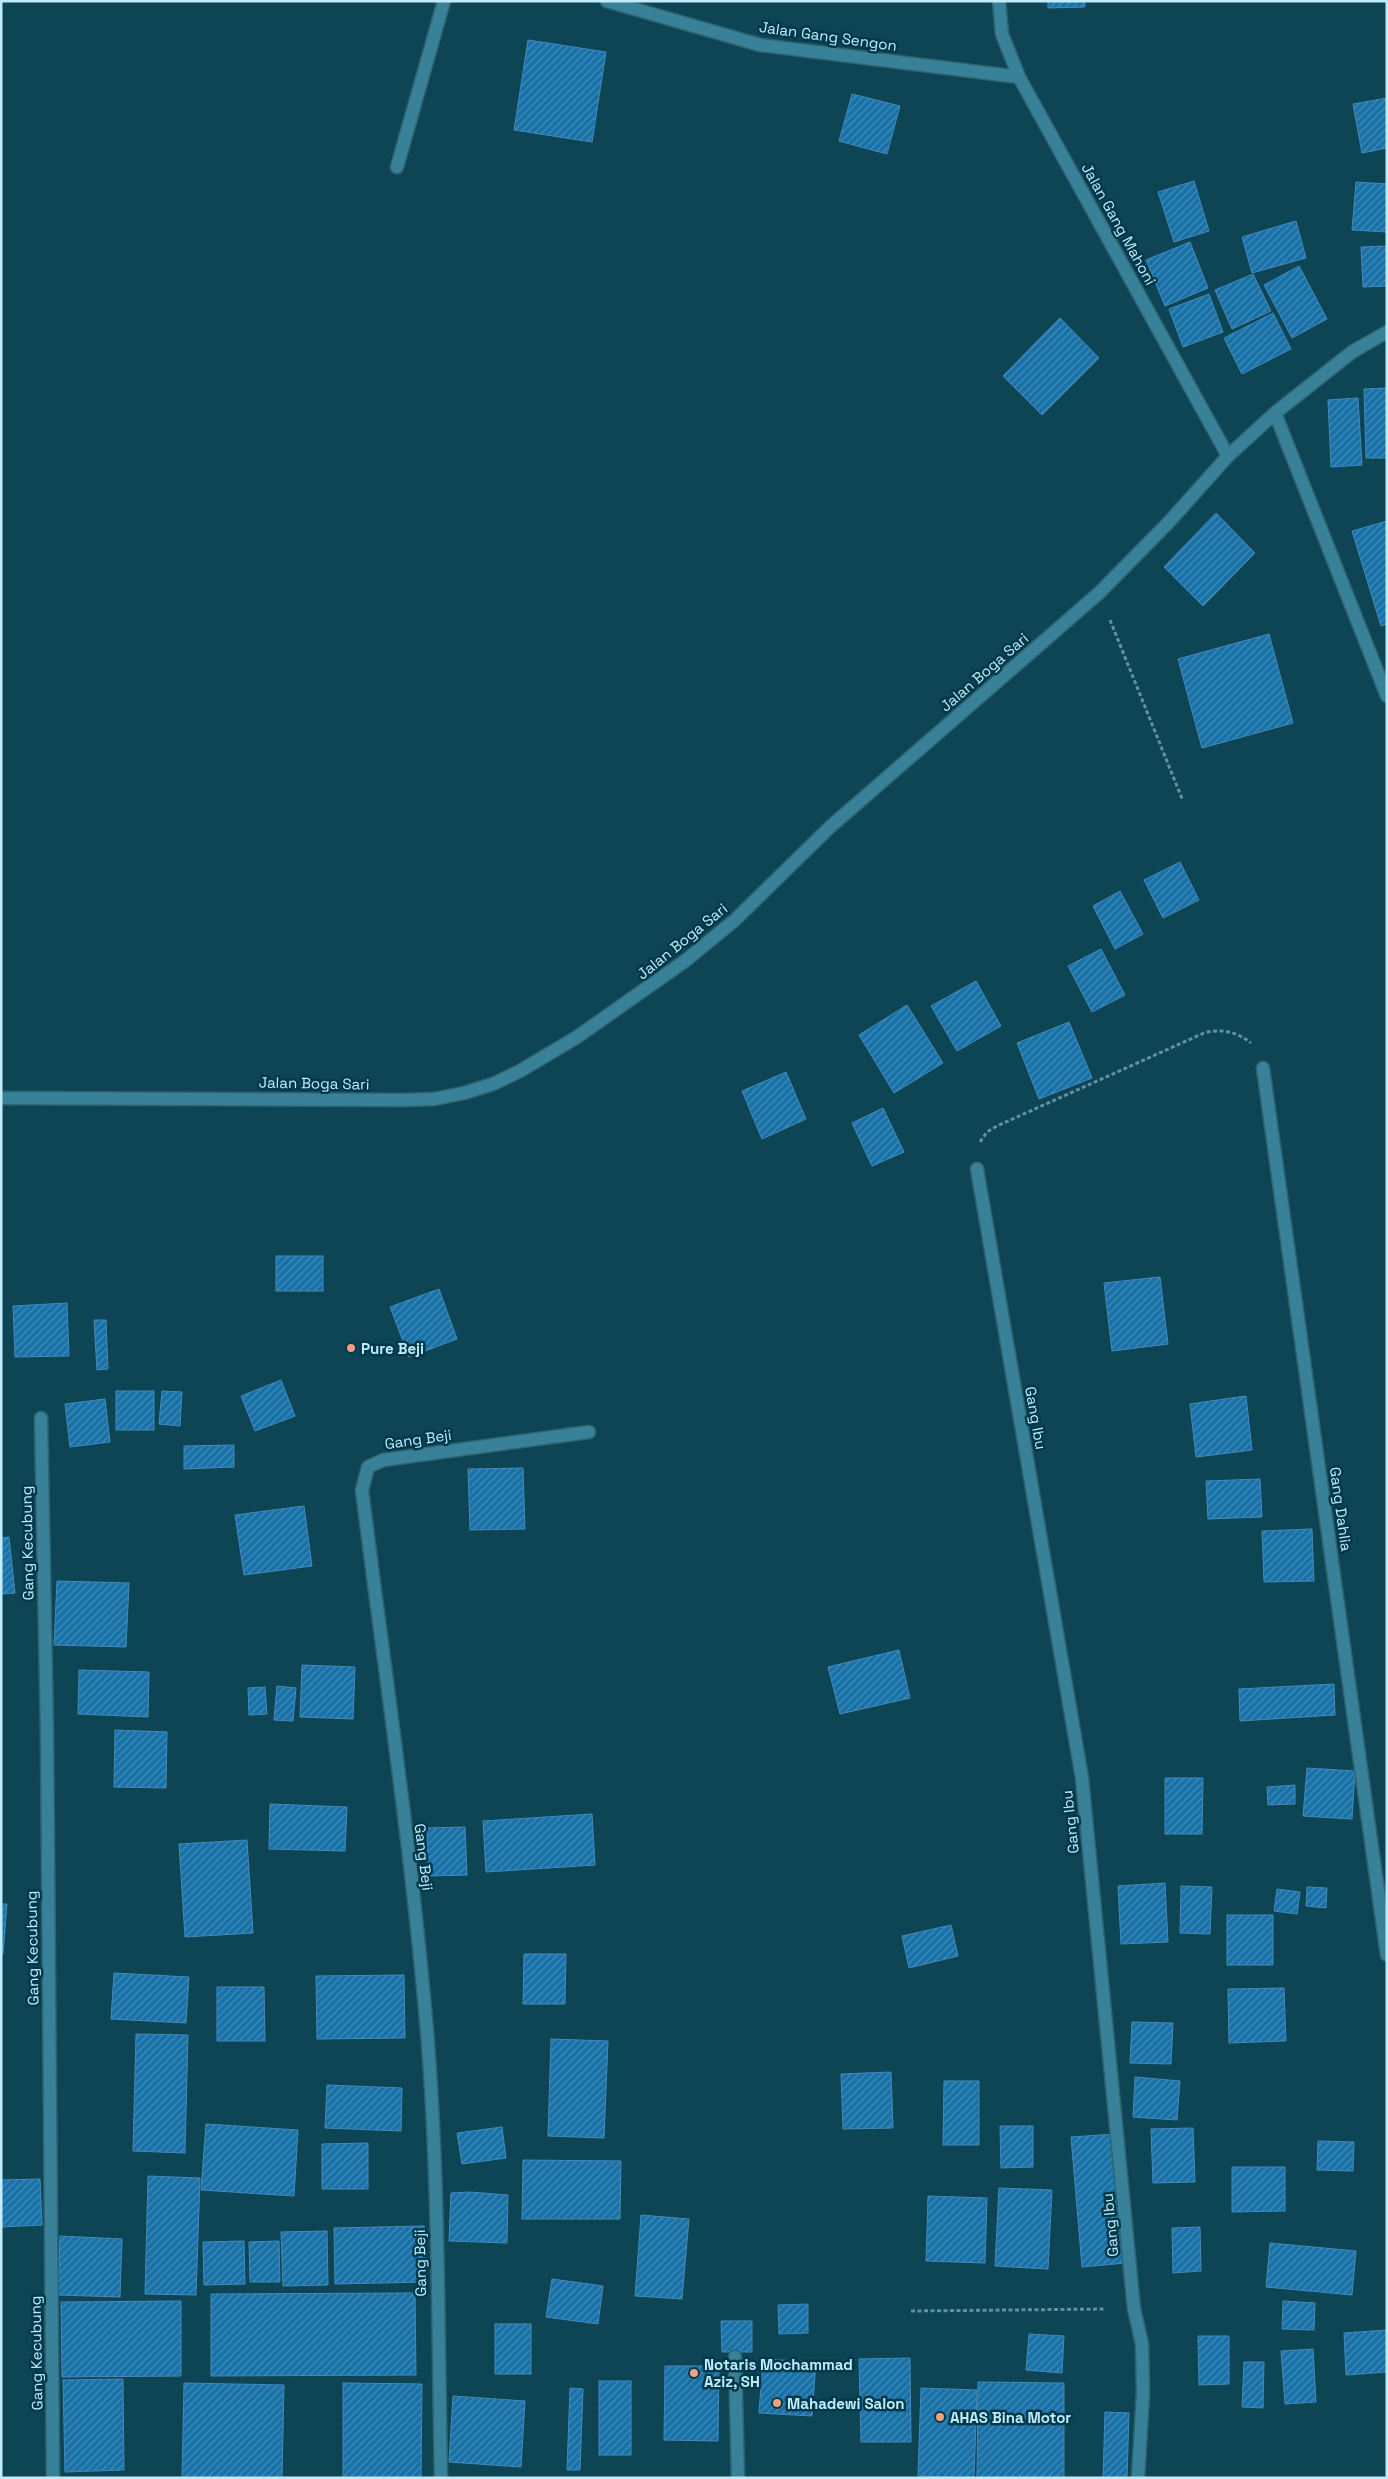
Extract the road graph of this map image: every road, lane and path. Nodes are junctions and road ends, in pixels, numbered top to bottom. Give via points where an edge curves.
1 (444, 1) edge
2 (607, 1) edge
3 (999, 1) edge
4 (1019, 77) junction
5 (397, 167) dead end
6 (1387, 332) edge
7 (1275, 412) junction
8 (1228, 456) junction
9 (1099, 593) junction
10 (1387, 696) edge
11 (1183, 801) dead end
12 (1263, 1068) joint
13 (1, 1098) edge
14 (977, 1169) joint
15 (41, 1418) dead end
16 (589, 1432) dead end
17 (1387, 1955) edge
18 (1134, 2309) junction
19 (911, 2312) dead end
20 (736, 2357) dead end
21 (53, 2478) edge
22 (441, 2478) edge
23 (738, 2478) edge
24 (1138, 2478) edge

1 - 5 street
2 - 4 street, Jalan Gang Sengon via 760,45
3 - 4 street, Jalan Gang Mahoni via 1002,34
4 - 8 street, Jalan Gang Mahoni
6 - 7 street, Jalan Boga Sari via 1352,352
7 - 8 street, Jalan Boga Sari
7 - 10 street
8 - 9 street, Jalan Boga Sari
9 - 11 path
9 - 13 street, Jalan Boga Sari via 830,827 742,913 685,961 577,1037 493,1084 442,1097 404,1100
12 - 14 path via 1255,1049 1239,1035 1226,1031 1204,1033 992,1129 978,1147
12 - 17 street, Gang Dahlia
14 - 18 street, Gang Ibu via 1082,1778
15 - 21 street, Gang Kecubung
16 - 22 street, Gang Beji via 383,1460 368,1467 362,1490 428,2047
18 - 19 path
18 - 24 street, Gang Ibu via 1142,2344
20 - 23 street

